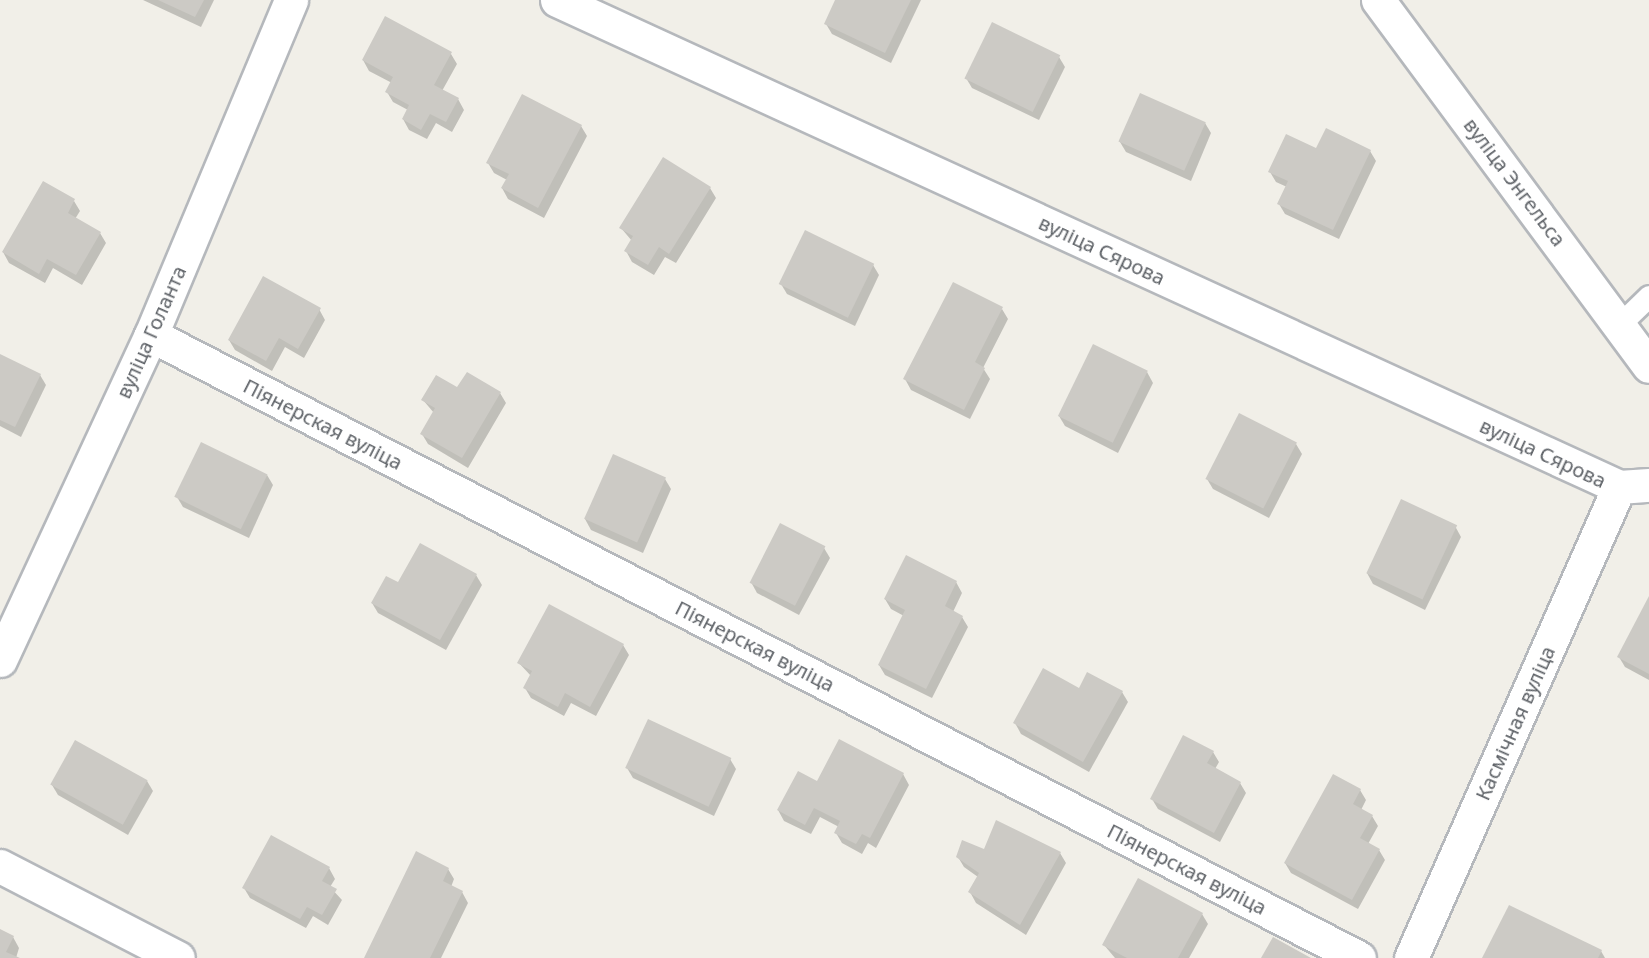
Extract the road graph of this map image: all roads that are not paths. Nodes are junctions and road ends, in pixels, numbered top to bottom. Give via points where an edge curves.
1 (291, 0) edge
2 (557, 0) edge
3 (1378, 0) edge
4 (1649, 296) edge
5 (1620, 323) junction
6 (152, 335) junction
7 (1649, 366) edge
8 (1634, 486) edge
9 (0, 660) edge
10 (0, 866) edge
11 (178, 958) edge
12 (1359, 958) edge
13 (1411, 958) edge

1 - 6 street, вуліца Голанта
2 - 8 street, вуліца Сярова
3 - 5 street, вуліца Энгельса
4 - 5 lane
5 - 7 street, вуліца Энгельса
6 - 9 street, вуліца Голанта
6 - 12 street, Піянерская вуліца
8 - 13 street, Касмічная вуліца
10 - 11 street

